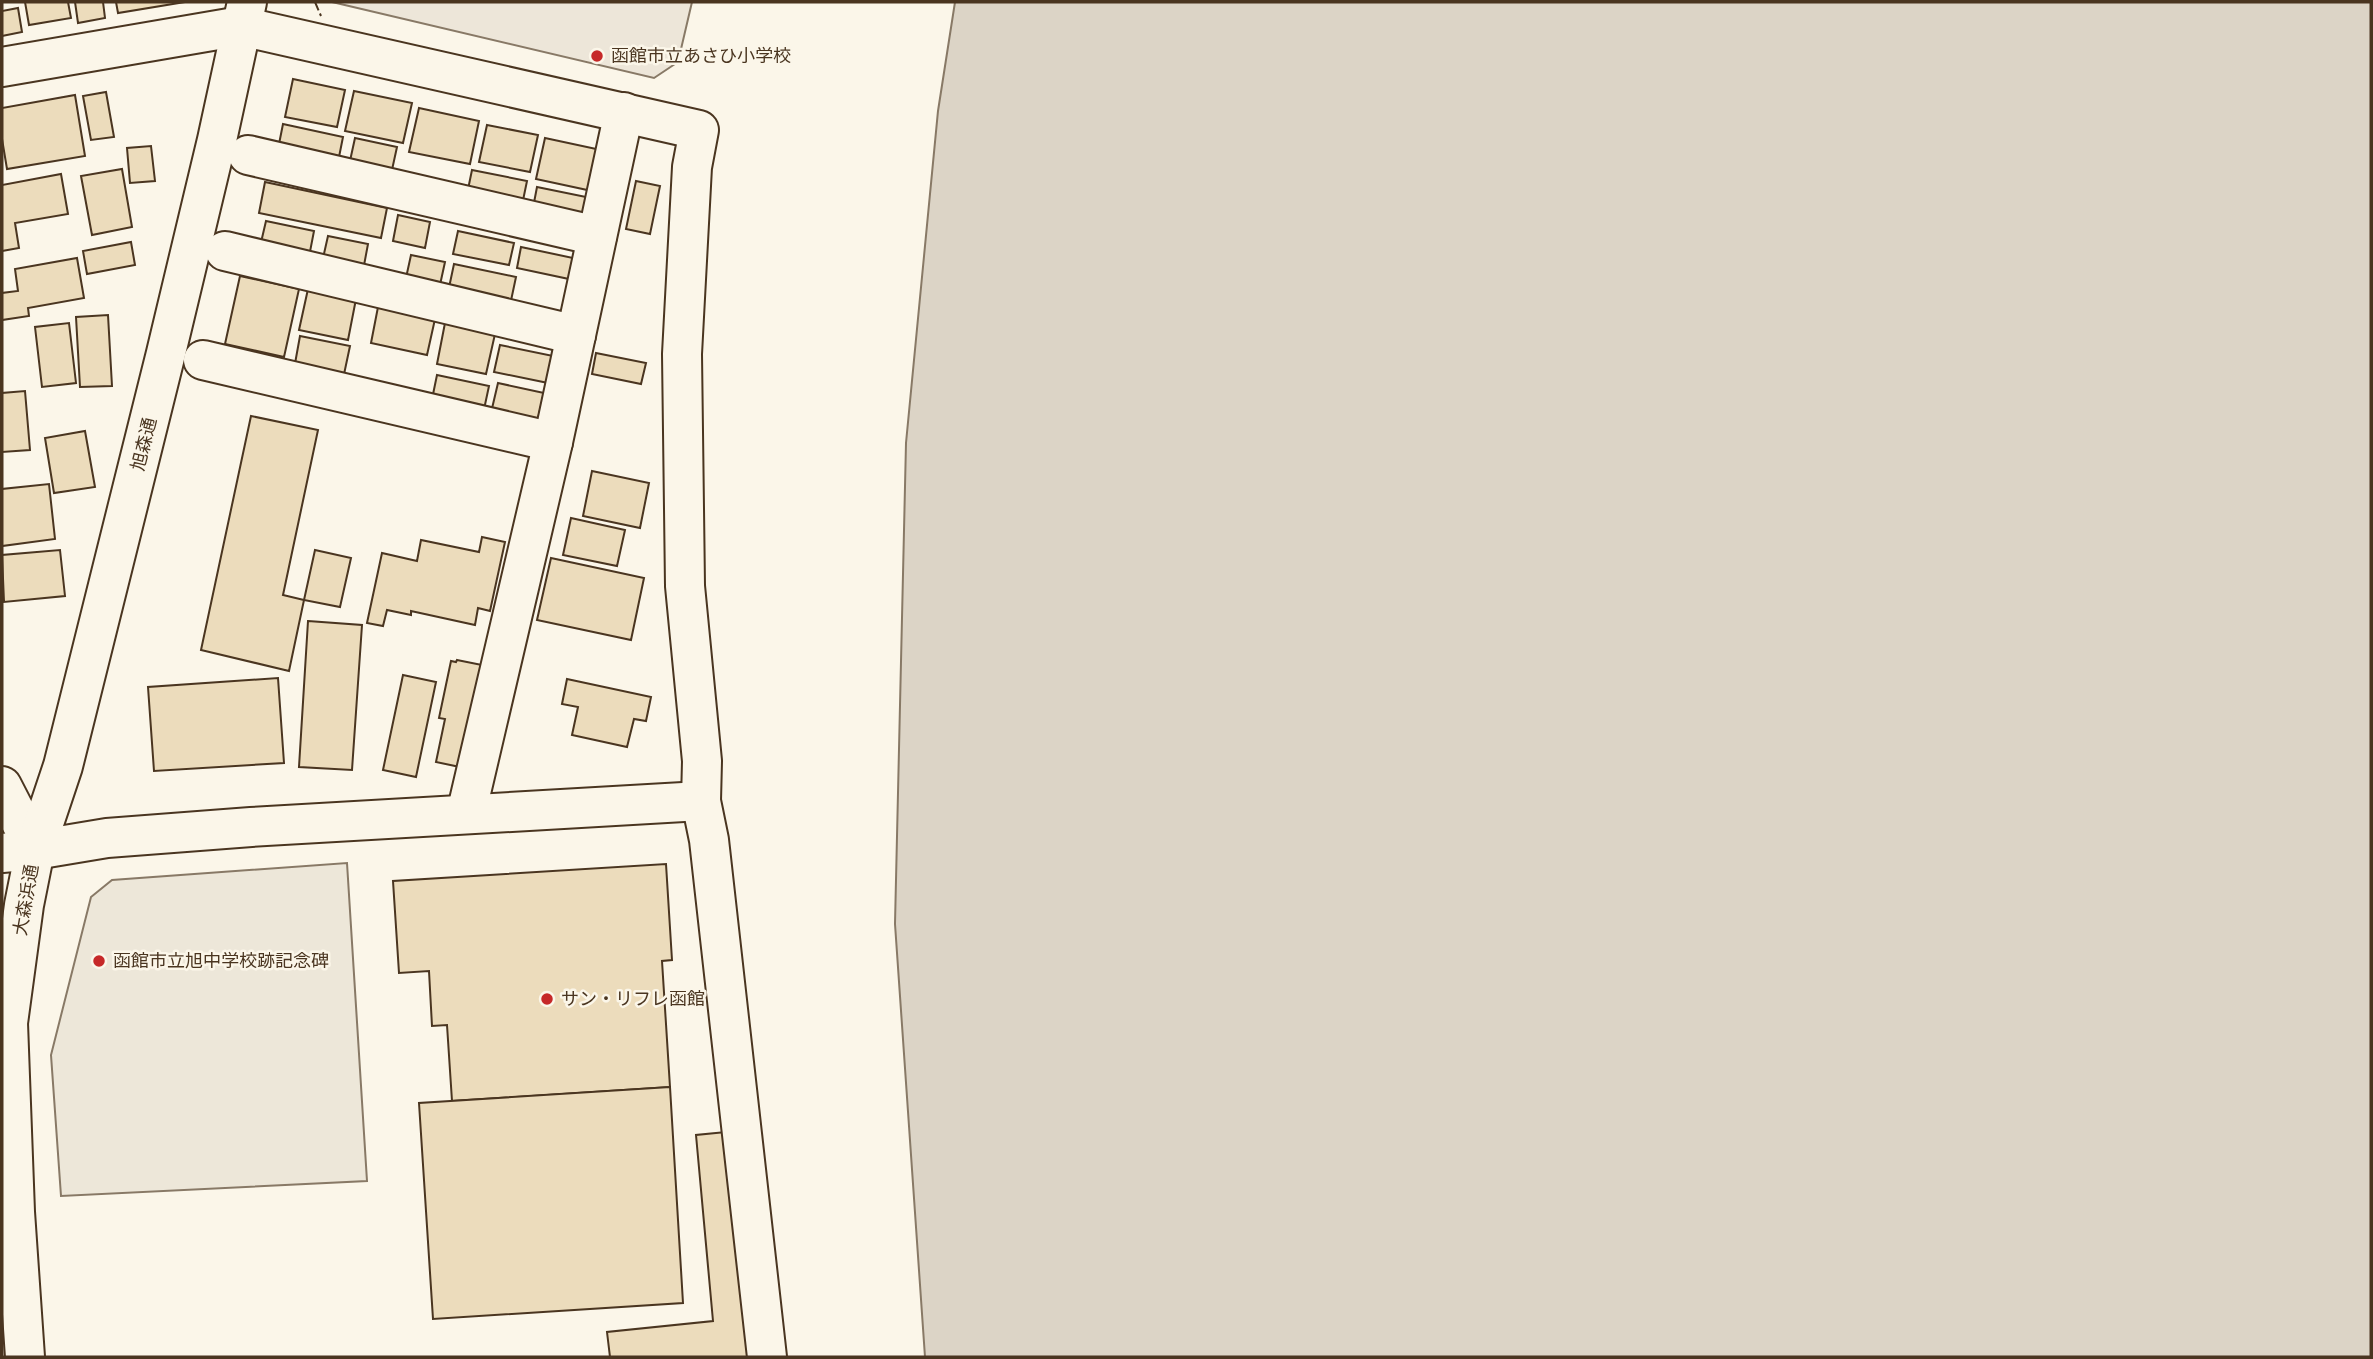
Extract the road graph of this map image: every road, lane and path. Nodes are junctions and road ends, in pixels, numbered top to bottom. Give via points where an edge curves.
1 (244, 14) edge
2 (2, 67) edge
3 (624, 111) junction
4 (248, 155) dead end
5 (597, 236) junction
6 (225, 251) dead end
7 (576, 335) junction
8 (203, 359) dead end
9 (553, 442) junction
10 (2, 786) edge
11 (701, 801) junction
12 (466, 814) junction
13 (18, 851) edge
14 (25, 1357) edge
15 (767, 1357) edge

1 - 2 street
1 - 3 street
1 - 13 street, 旭森通 via 176,315 63,766
3 - 5 street
3 - 11 street via 699,130 692,167 682,354 685,572 702,761
4 - 5 street
5 - 7 street
6 - 7 street
7 - 9 street
8 - 9 street
9 - 12 street
10 - 13 street, 大森浜通
11 - 12 street
11 - 15 street
12 - 13 street via 120,837
13 - 14 street, 大森浜通 via 24,905 8,1023

